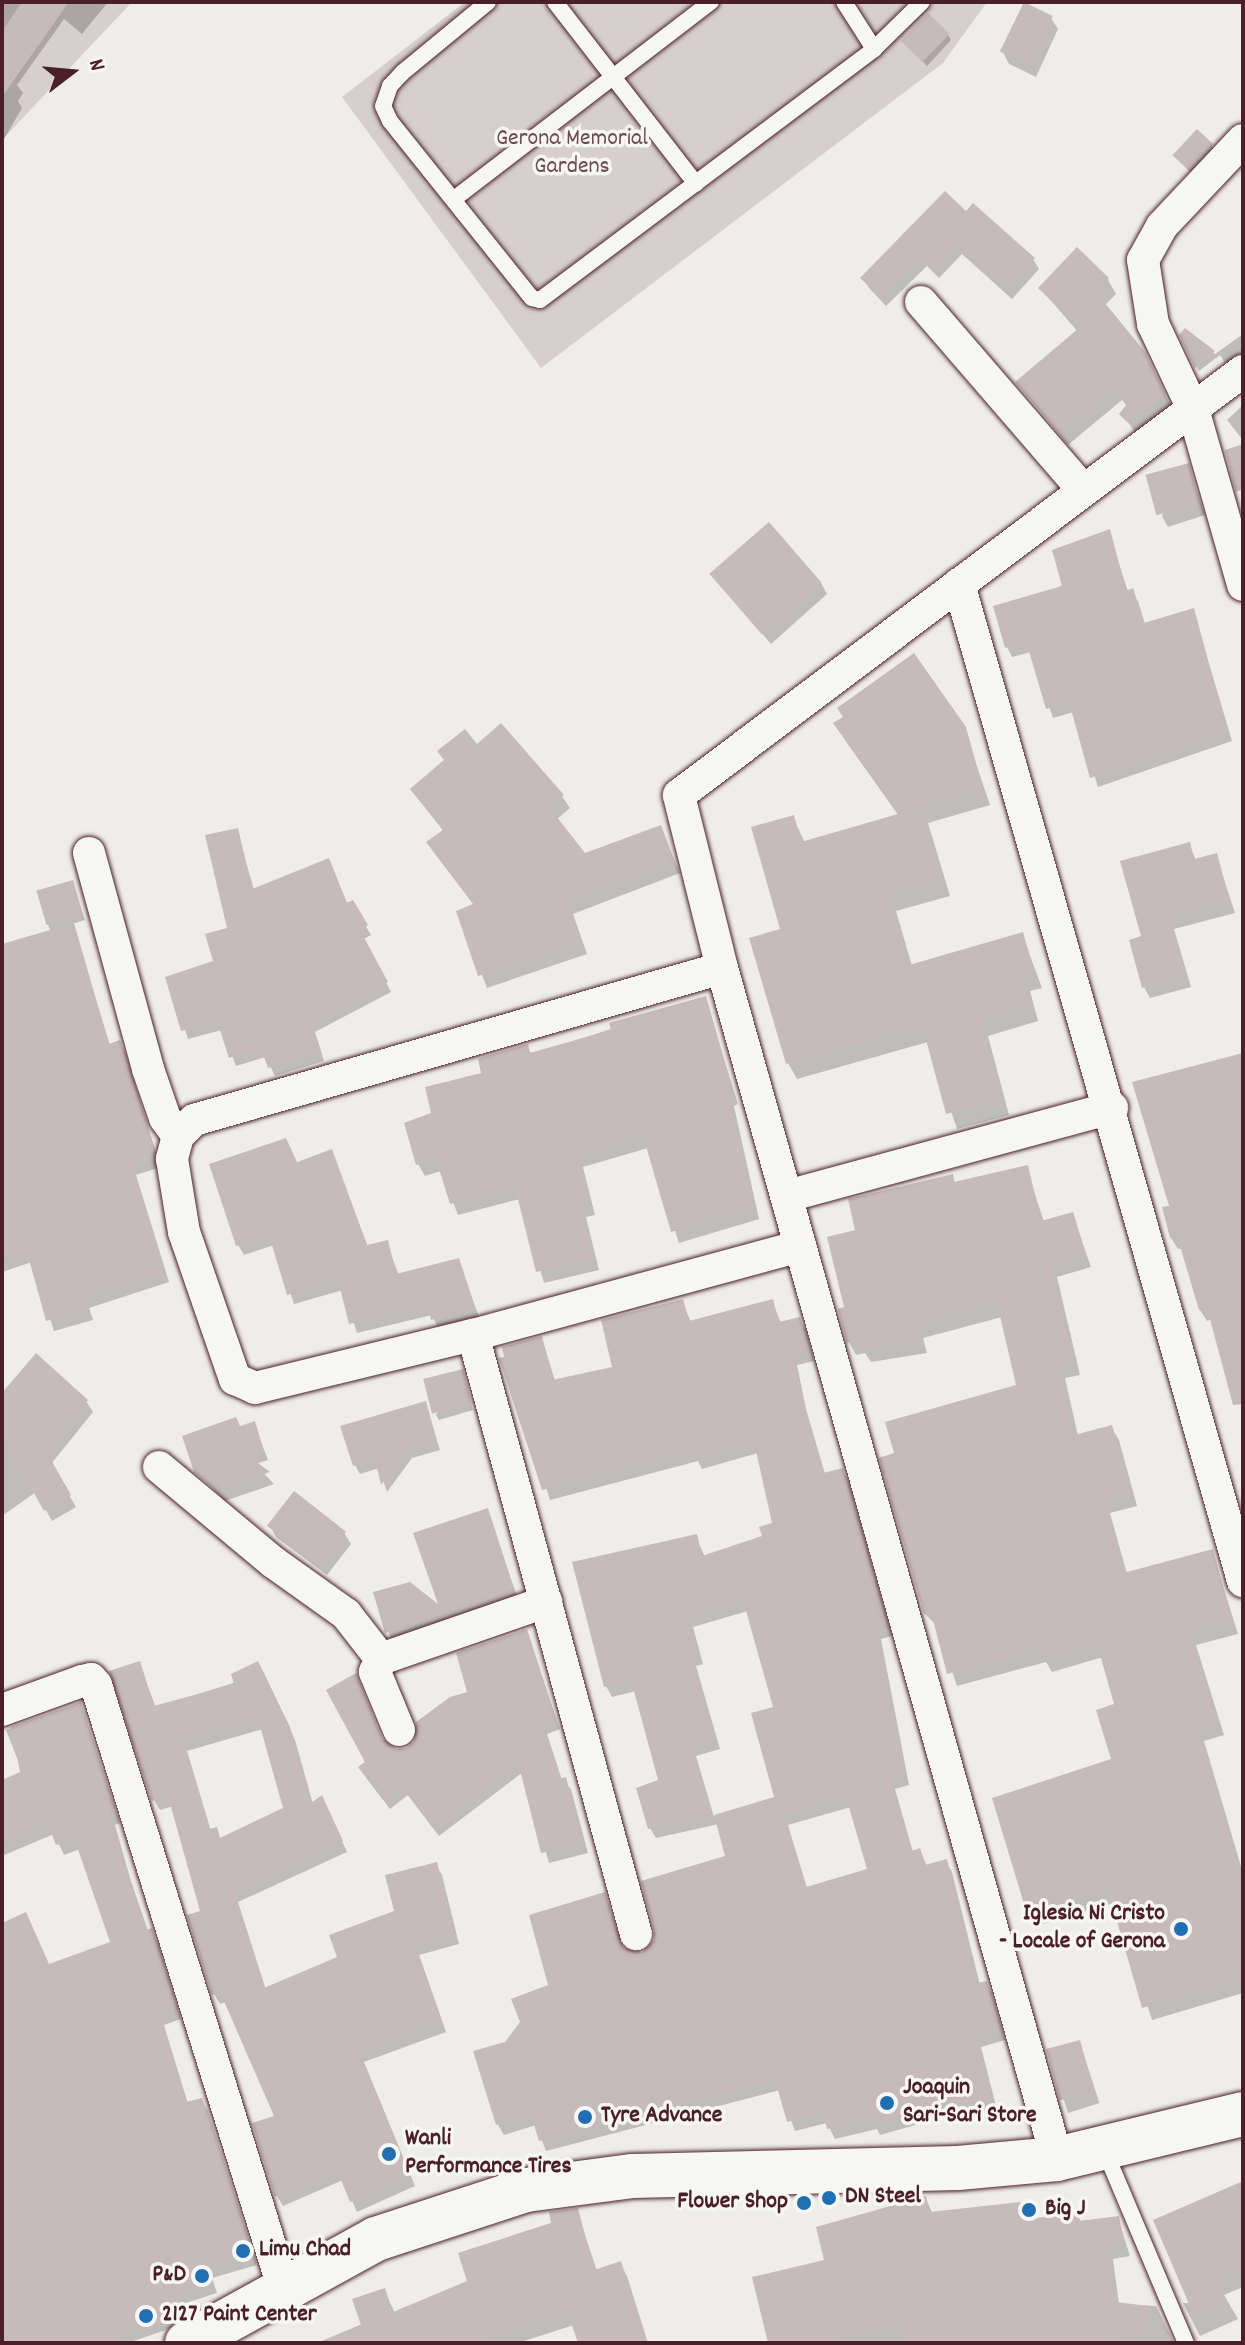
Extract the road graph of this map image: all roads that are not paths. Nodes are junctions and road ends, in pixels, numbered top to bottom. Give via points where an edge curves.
1 (488, 2) edge
2 (555, 2) edge
3 (711, 2) edge
4 (844, 2) edge
5 (922, 2) edge
6 (874, 49) junction
7 (612, 77) junction
8 (1243, 140) edge
9 (696, 184) junction
10 (454, 199) junction
11 (921, 302) dead end
12 (1243, 371) edge
13 (1193, 409) junction
14 (1083, 490) junction
15 (959, 584) junction
16 (1243, 585) edge
17 (89, 853) dead end
18 (722, 968) junction
19 (1112, 1108) junction
20 (178, 1136) junction
21 (787, 1196) junction
22 (800, 1246) junction
23 (473, 1335) junction
24 (159, 1467) dead end
25 (1232, 1502) edge
26 (1243, 1581) edge
27 (546, 1602) junction
28 (381, 1659) junction
29 (2, 1710) edge
30 (399, 1730) dead end
31 (636, 1934) dead end
32 (1243, 2114) edge
33 (1104, 2149) junction
34 (1057, 2159) junction
35 (283, 2287) junction
36 (187, 2343) edge
37 (1186, 2343) edge

1 - 10 lane via 403,72 384,99 390,121
2 - 7 lane
3 - 7 lane
4 - 6 lane
5 - 6 lane
6 - 9 lane
7 - 9 lane
7 - 10 lane
8 - 13 street via 1162,226 1143,260 1153,324
9 - 10 lane via 540,300 532,298
11 - 14 street
12 - 13 street
13 - 14 street
13 - 16 street
14 - 15 street
15 - 18 street via 679,795
15 - 19 street
17 - 20 street via 148,1069 165,1118
18 - 20 street via 205,1115
18 - 21 street
19 - 21 street
19 - 25 street
20 - 23 street via 172,1159 175,1193 235,1379 255,1388
21 - 22 street
22 - 23 street
22 - 34 street
23 - 27 street
24 - 28 street via 273,1562 346,1614
25 - 26 street
27 - 28 street
27 - 31 street
28 - 30 street via 375,1672
29 - 35 street via 82,1681 91,1679 96,1685
32 - 33 main road
33 - 34 main road
33 - 37 lane
34 - 35 main road via 958,2168 633,2176 526,2190 376,2239
35 - 36 main road

